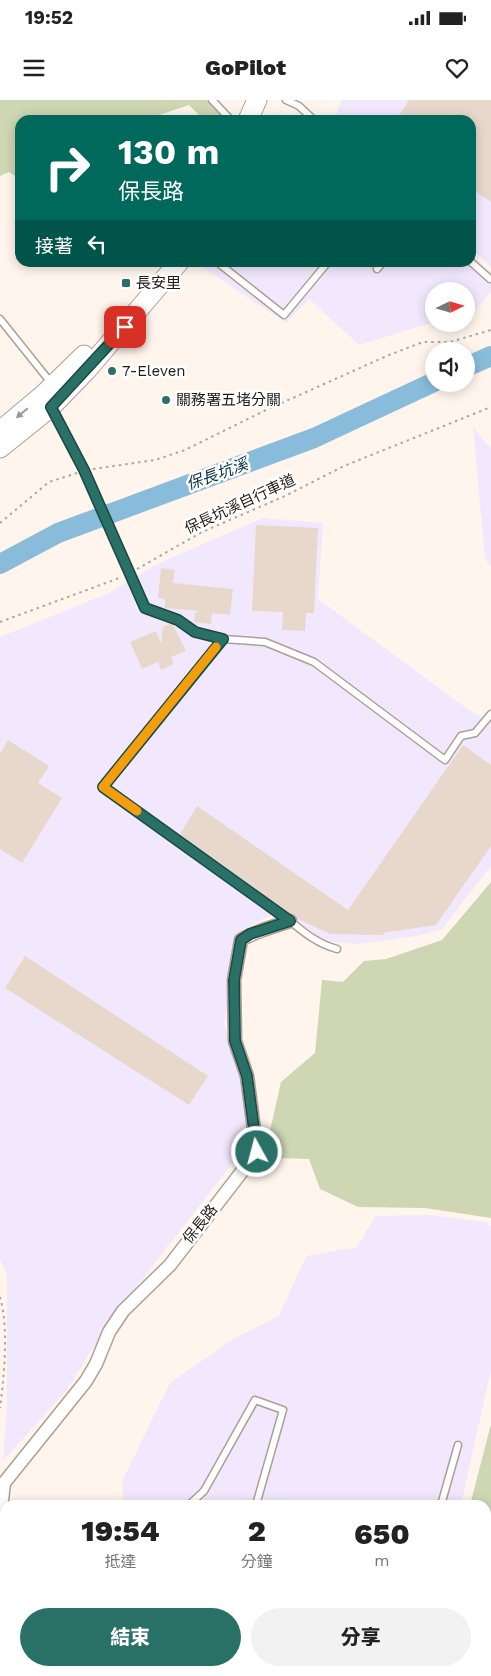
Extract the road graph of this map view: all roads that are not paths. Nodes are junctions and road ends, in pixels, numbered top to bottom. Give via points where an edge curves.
1 (212, 100) edge
2 (257, 100) edge
3 (270, 100) edge
4 (286, 100) edge
5 (226, 115) edge
6 (250, 115) edge
7 (262, 115) edge
8 (309, 115) edge
9 (476, 266) edge
10 (159, 267) edge
11 (175, 267) edge
12 (223, 267) edge
13 (324, 267) edge
14 (490, 279) edge
15 (0, 319) edge
16 (50, 395) junction
17 (0, 431) edge
18 (0, 448) edge
19 (223, 639) junction
20 (491, 714) edge
21 (290, 921) junction
22 (338, 949) dead end
23 (458, 1445) dead end
24 (2, 1500) edge
25 (194, 1500) edge
26 (257, 1500) edge
27 (442, 1500) edge

1 - 5 lane
2 - 6 main road
3 - 7 main road
4 - 8 lane
9 - 14 lane
10 - 16 main road
11 - 16 main road via 86,371
12 - 13 lane via 284,315
15 - 16 lane
16 -> 17 main road
16 - 18 main road
16 - 19 lane via 145,608 178,620 195,632
19 - 20 lane via 266,642 314,662 444,760 461,736 475,733
19 - 21 lane via 103,787
21 - 22 lane via 321,945
21 - 24 street, 保長路 via 241,940 236,964 233,998 235,1041 247,1076 257,1152 170,1265 123,1311 109,1332 86,1381 4,1482
23 - 27 lane
25 - 26 lane via 204,1491 255,1400 283,1410

